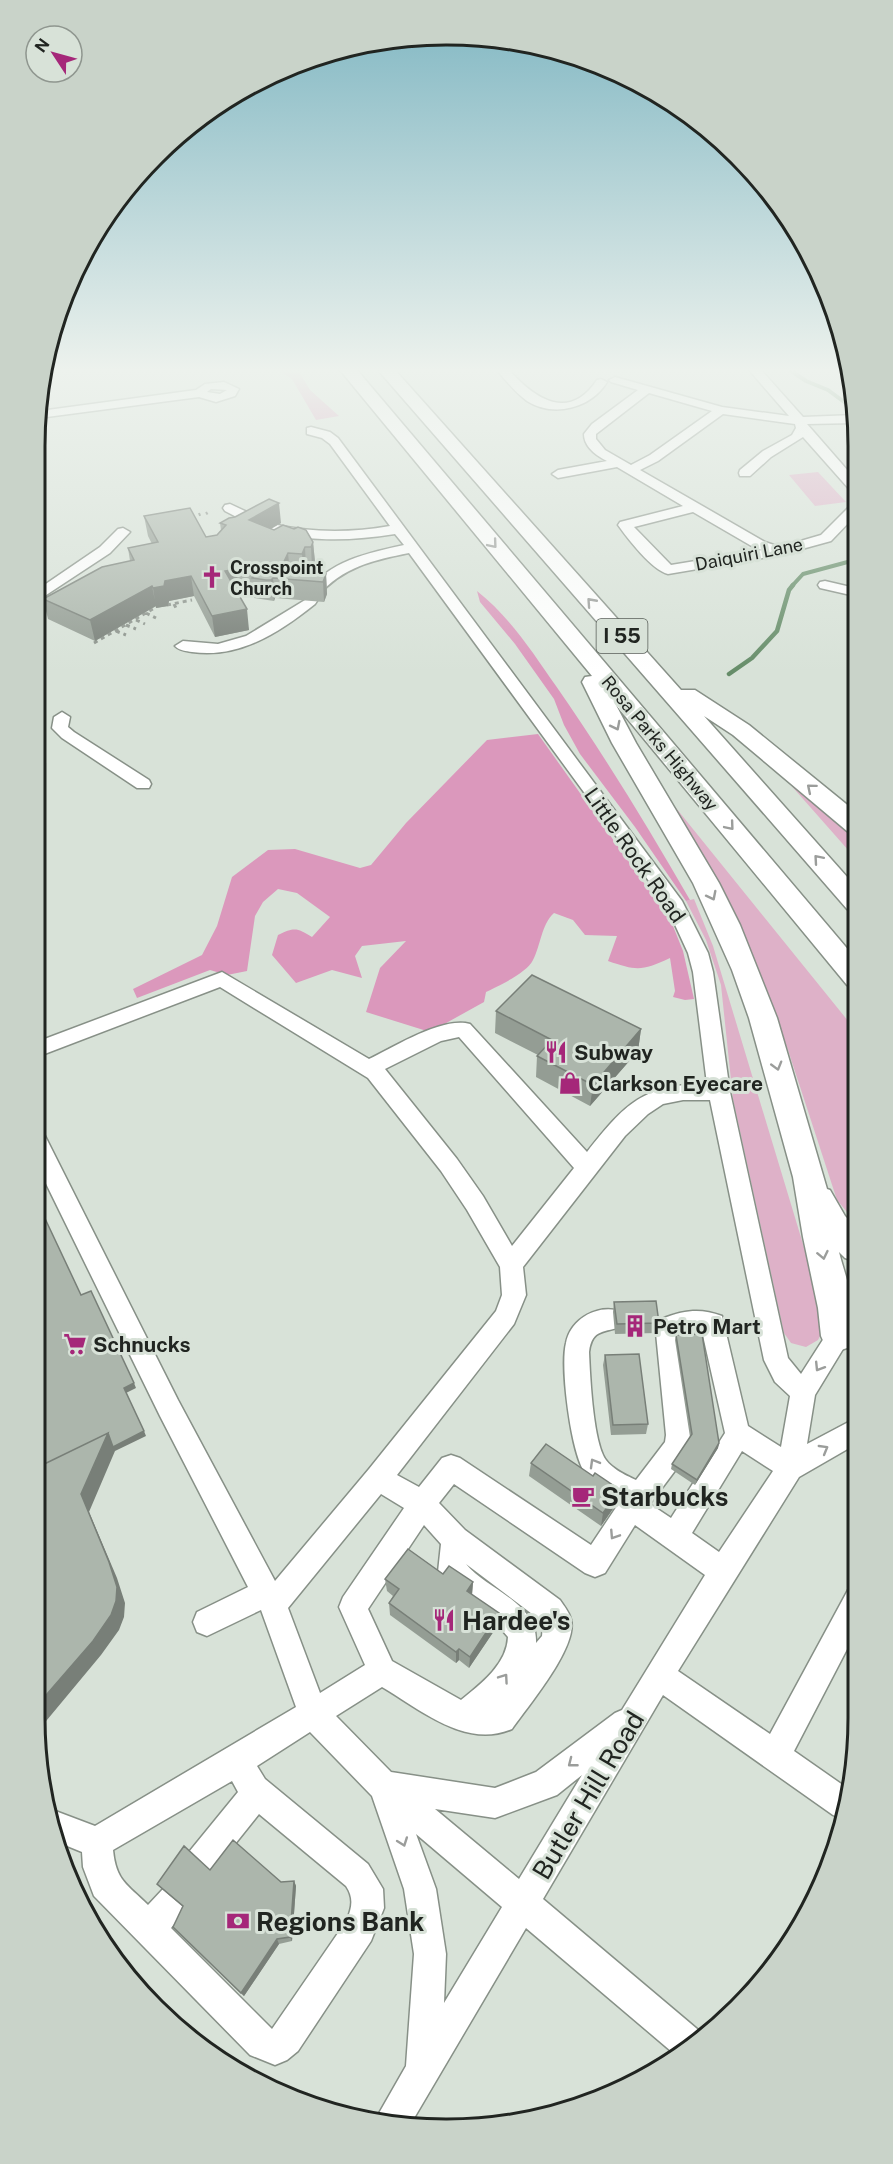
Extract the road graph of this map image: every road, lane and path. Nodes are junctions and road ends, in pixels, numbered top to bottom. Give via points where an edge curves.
1 (357, 471) edge
2 (433, 471) edge
3 (475, 471) edge
4 (575, 471) edge
5 (633, 471) edge
6 (747, 471) edge
7 (745, 473) dead end
8 (558, 474) dead end
9 (694, 507) junction
10 (231, 508) dead end
11 (206, 512) dead end
12 (198, 513) dead end
13 (848, 516) edge
14 (209, 517) dead end
15 (201, 518) dead end
16 (398, 529) junction
17 (123, 532) dead end
18 (412, 548) junction
19 (780, 551) junction
20 (825, 585) dead end
21 (848, 590) edge
22 (45, 591) edge
23 (192, 600) edge
24 (174, 604) junction
25 (167, 605) dead end
26 (156, 607) edge
27 (177, 610) dead end
28 (146, 613) junction
29 (156, 618) dead end
30 (135, 619) junction
31 (145, 624) dead end
32 (126, 625) junction
33 (135, 629) dead end
34 (116, 631) junction
35 (126, 635) dead end
36 (571, 636) junction
37 (94, 643) dead end
38 (183, 646) dead end
39 (655, 674) junction
40 (62, 717) dead end
41 (143, 784) dead end
42 (848, 818) edge
43 (848, 894) edge
44 (848, 968) edge
45 (45, 1047) edge
46 (369, 1068) junction
47 (719, 1092) junction
48 (45, 1158) edge
49 (588, 1168) junction
50 (809, 1177) junction
51 (848, 1240) edge
52 (511, 1265) junction
53 (614, 1319) edge
54 (848, 1320) edge
55 (838, 1336) junction
56 (803, 1392) junction
57 (738, 1434) junction
58 (848, 1435) edge
59 (790, 1468) junction
60 (378, 1478) junction
61 (636, 1502) junction
62 (422, 1504) junction
63 (675, 1537) junction
64 (454, 1549) junction
65 (723, 1571) junction
66 (270, 1599) junction
67 (848, 1619) edge
68 (207, 1622) dead end
69 (382, 1671) junction
70 (659, 1675) junction
71 (313, 1714) junction
72 (635, 1715) junction
73 (463, 1718) junction
74 (775, 1755) junction
75 (237, 1761) junction
76 (384, 1786) junction
77 (257, 1792) junction
78 (839, 1800) edge
79 (61, 1828) edge
80 (97, 1842) junction
81 (200, 1863) edge
82 (174, 1900) edge
83 (523, 1905) junction
84 (149, 1929) junction
85 (684, 2041) edge
86 (423, 2071) junction
87 (395, 2116) edge

1 - 16 street, Little Rock Road
2 -> 36 highway, Rosa Parks Highway / I 55
39 -> 3 highway, Rosa Parks Highway / I 55
4 - 8 street
5 - 9 street
6 - 7 street
9 - 19 street via 760,545
9 - 19 street, Daiquiri Lane via 625,525 668,570
10 - 16 street via 267,526 305,535 334,537
11 - 14 path
12 - 15 path
13 - 19 street, Daiquiri Lane via 826,538
16 - 18 street, Little Rock Road
17 - 22 street via 105,550
18 - 38 street via 355,561 266,633 248,641 218,650
18 - 47 street, Little Rock Road via 673,901 703,972
20 - 21 street
23 - 24 path
24 - 25 path
24 - 27 path
26 - 28 path
28 - 29 path
28 - 30 path
30 - 31 path
30 - 32 path
32 - 33 path
32 - 34 path
34 - 35 path
34 - 37 path
36 -> 44 highway, Rosa Parks Highway / I 55
36 -> 50 highway via 624,743 727,925 763,1018
42 -> 39 highway via 741,730
43 -> 39 highway, Rosa Parks Highway / I 55
40 - 41 street via 60,728 68,735
45 - 46 street via 222,979
46 - 49 street via 436,1035 464,1029
46 - 52 street via 449,1165
47 - 49 street via 658,1097 617,1130
47 - 56 street, Little Rock Road via 776,1360
48 - 66 street via 169,1408
49 - 52 street
50 - 51 highway via 833,1226
50 -> 55 highway
52 - 60 street via 514,1295 506,1317
61 -> 53 street via 600,1472 587,1445 578,1342 590,1325
54 - 55 street, Butler Hill Road
55 -> 56 street, Butler Hill Road
56 - 59 street, Butler Hill Road
57 - 59 street
57 - 61 street via 713,1323 664,1322 679,1434 677,1447
57 - 63 street
59 -> 58 street, Butler Hill Road
59 - 65 street, Butler Hill Road
60 - 62 street
60 - 66 street
61 -> 62 street via 595,1563 451,1467
61 - 63 street
62 - 64 street
62 - 69 street via 353,1607
63 - 65 street
73 -> 64 street via 494,1692 524,1648 524,1635 516,1622 452,1572
64 - 73 street via 550,1610 558,1622 555,1641 502,1719
65 - 70 street, Butler Hill Road
66 - 68 street
66 - 71 street
67 - 74 street
69 - 71 street
69 - 73 street
70 - 72 street, Butler Hill Road
70 - 74 street
71 - 75 street
71 - 76 street
72 -> 76 street via 546,1784 495,1803
72 - 83 street, Butler Hill Road
74 - 78 street
75 - 77 street
75 - 80 street
76 - 83 street
76 -> 86 street via 420,1889 430,1954
77 - 81 street
77 - 84 street via 357,1875 367,1889 368,1908 360,1930 286,2038 275,2048 262,2043
79 - 80 street
80 - 84 street via 105,1885
82 - 84 street
83 - 85 street
83 - 86 street, Butler Hill Road
86 - 87 street, Butler Hill Road

